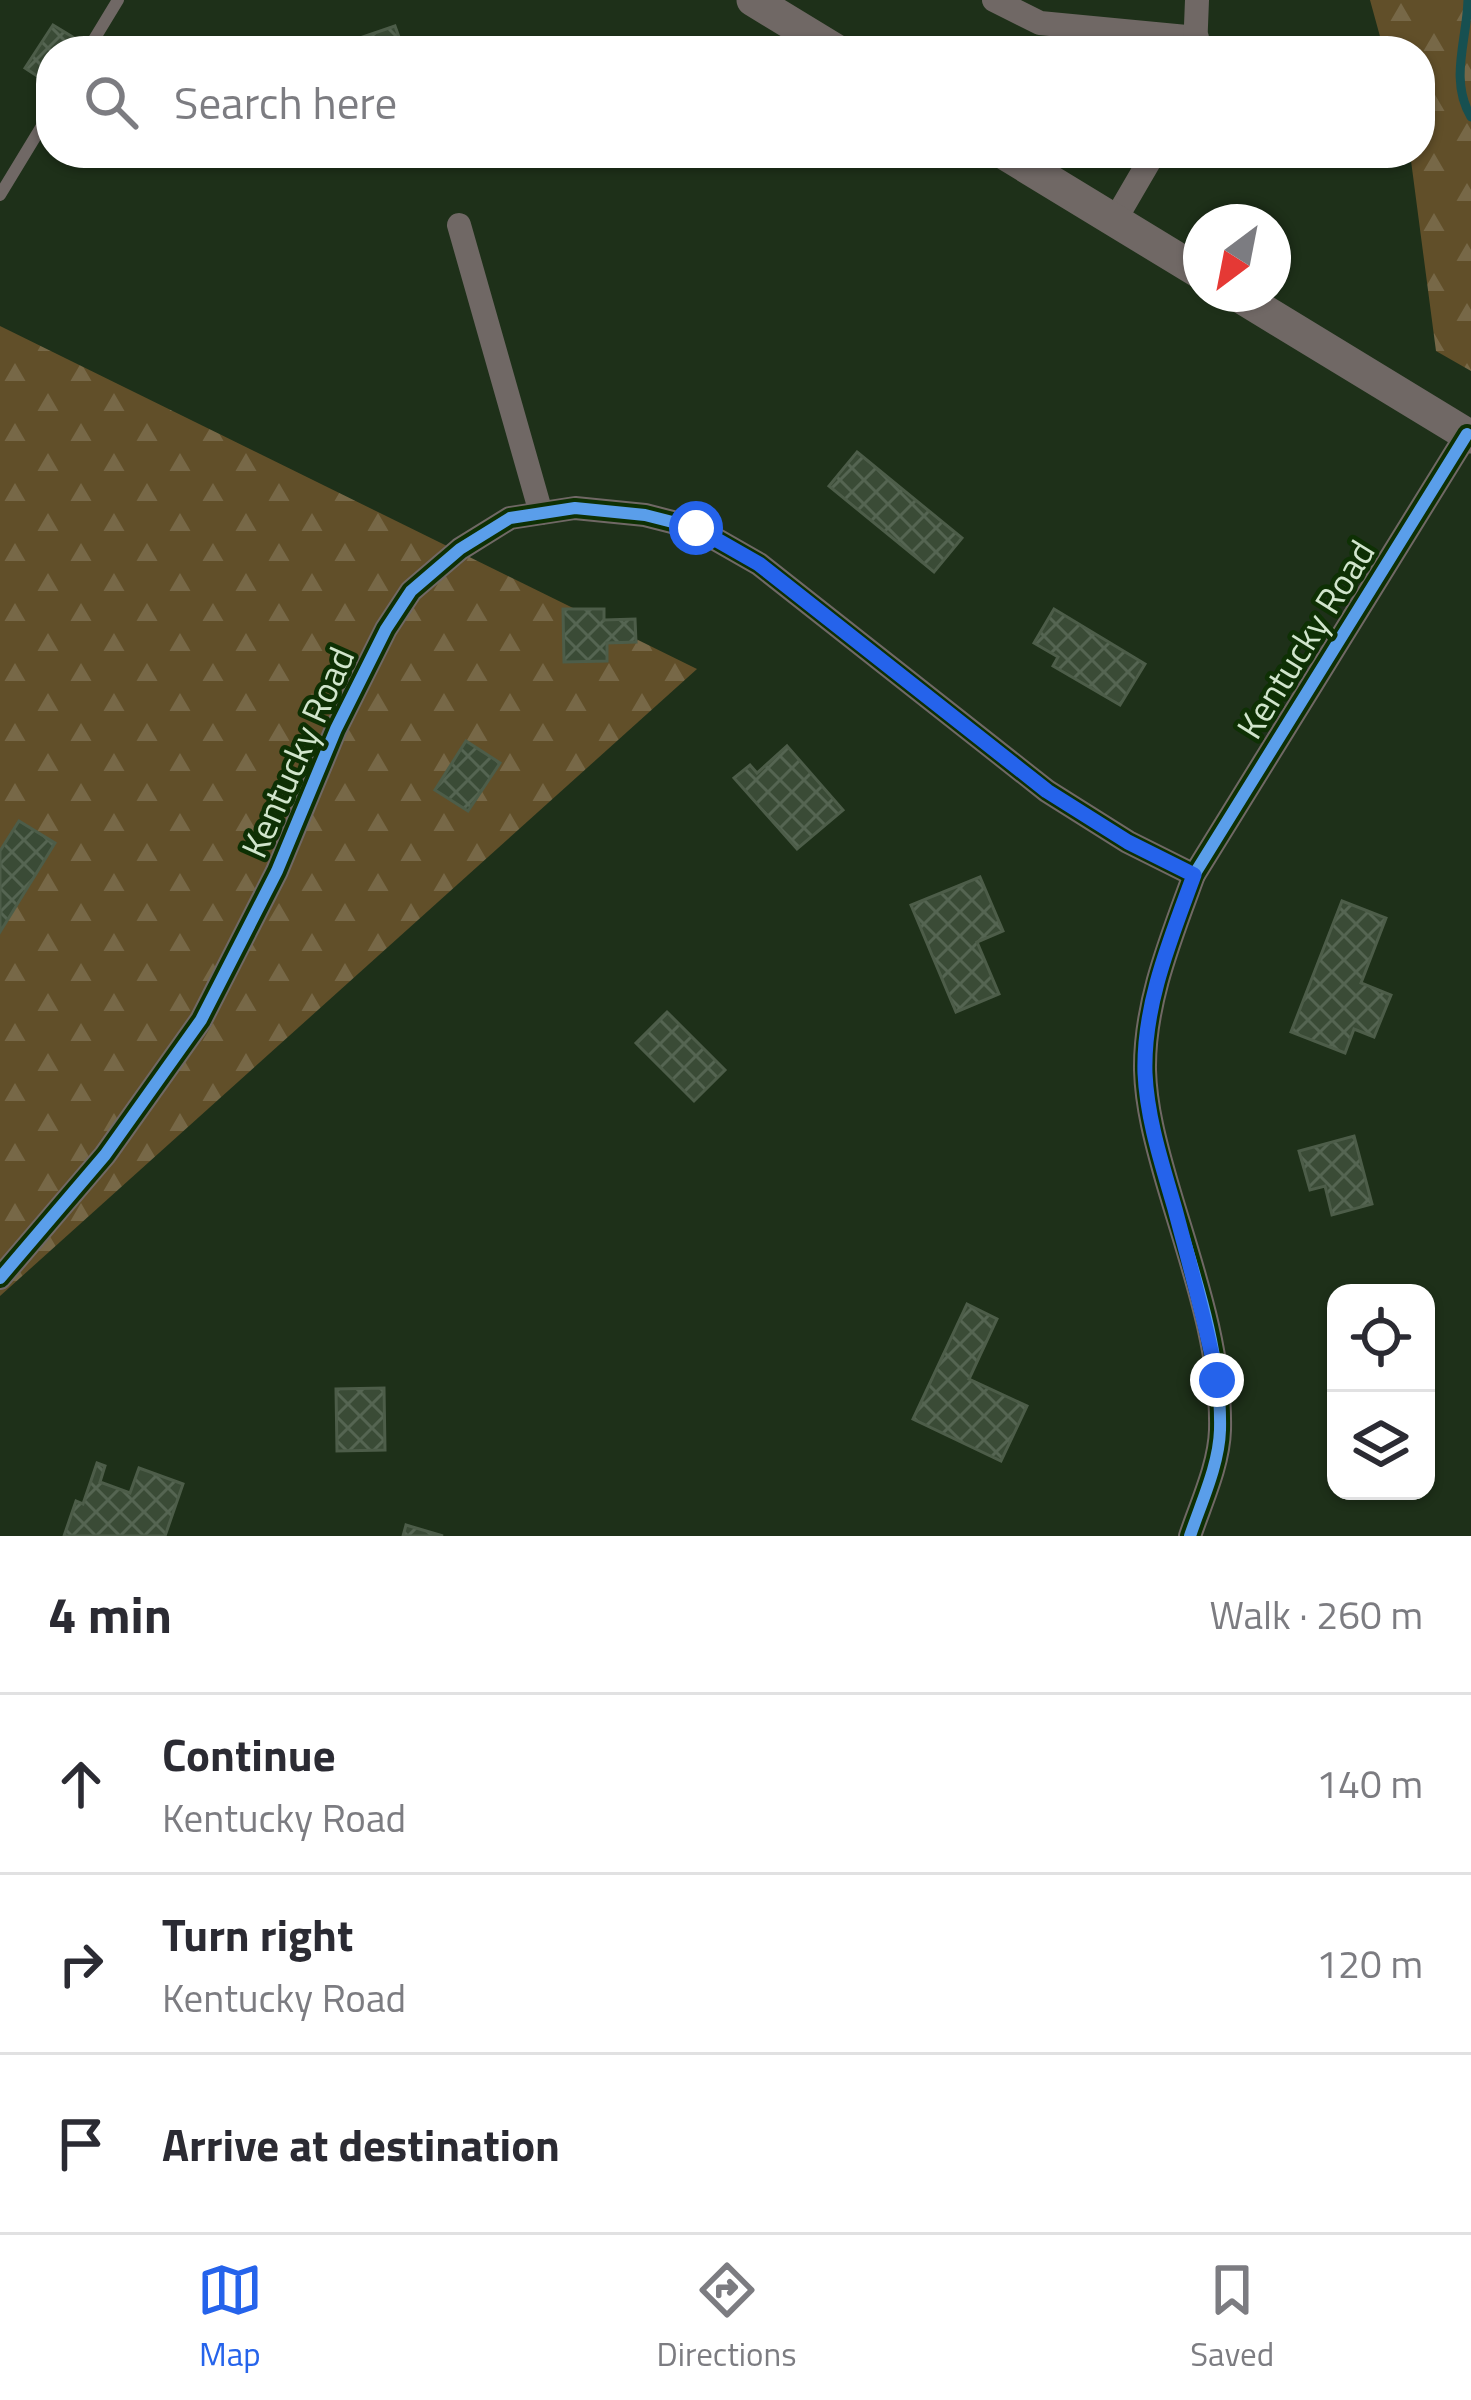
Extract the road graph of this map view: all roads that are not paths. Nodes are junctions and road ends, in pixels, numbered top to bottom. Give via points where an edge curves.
1 (118, 0) edge
2 (753, 0) edge
3 (994, 0) edge
4 (1197, 0) edge
5 (96, 36) edge
6 (812, 36) edge
7 (1132, 36) edge
8 (1196, 36) edge
9 (36, 136) edge
10 (1029, 168) edge
11 (1145, 168) edge
12 (0, 195) edge
13 (1114, 220) junction
14 (459, 225) dead end
15 (1183, 262) edge
16 (1266, 312) edge
17 (1469, 436) edge
18 (541, 513) junction
19 (1194, 875) junction
20 (0, 1278) edge
21 (1190, 1536) edge

1 - 5 lane
2 - 6 street
3 - 7 street via 1040,23
4 - 8 street
9 - 12 lane
10 - 13 street
11 - 13 street
13 - 15 street
14 - 18 street
16 - 17 street
17 - 19 street, Kentucky Road
18 - 19 street, Kentucky Road via 575,508 696,528 759,564 1047,791
18 - 20 street, Kentucky Road via 511,518 411,591 336,729 277,871 201,1020 105,1155
19 - 21 street, Kentucky Road via 1166,950 1145,1071 1217,1380 1220,1434

